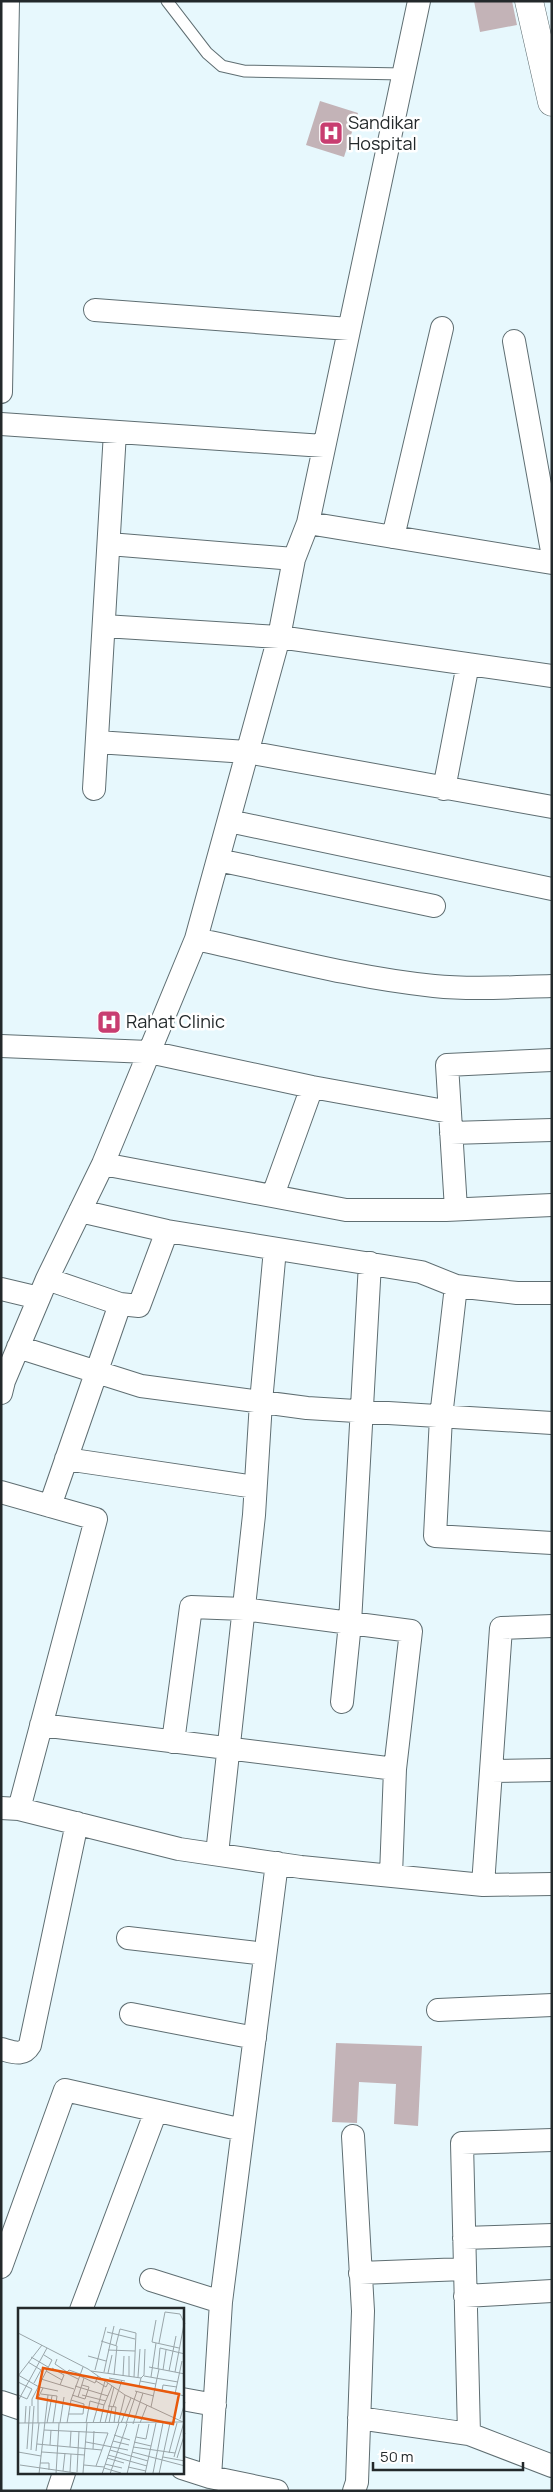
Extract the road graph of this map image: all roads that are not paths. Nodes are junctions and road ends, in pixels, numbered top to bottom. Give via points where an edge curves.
1 (8, 1) edge
2 (167, 1) edge
3 (419, 1) edge
4 (529, 1) edge
5 (546, 54) edge
6 (4, 65) edge
7 (403, 74) junction
8 (552, 102) edge
9 (2, 301) edge
10 (95, 310) dead end
11 (442, 328) dead end
12 (349, 329) junction
13 (514, 341) dead end
14 (1, 392) edge
15 (1, 424) edge
16 (115, 432) junction
17 (324, 446) junction
18 (308, 523) junction
19 (393, 537) junction
20 (108, 544) junction
21 (552, 551) edge
22 (294, 559) junction
23 (552, 563) edge
24 (104, 626) junction
25 (279, 637) junction
26 (468, 664) junction
27 (552, 676) edge
28 (98, 742) junction
29 (248, 752) junction
30 (94, 789) dead end
31 (444, 789) junction
32 (552, 808) edge
33 (229, 821) junction
34 (218, 860) junction
35 (552, 890) edge
36 (434, 906) dead end
37 (196, 939) junction
38 (552, 986) edge
39 (1, 1046) edge
40 (149, 1052) junction
41 (552, 1060) edge
42 (312, 1087) junction
43 (450, 1122) junction
44 (552, 1130) edge
45 (103, 1164) junction
46 (272, 1195) junction
47 (552, 1205) edge
48 (456, 1209) junction
49 (80, 1211) junction
50 (167, 1231) junction
51 (275, 1250) junction
52 (370, 1263) junction
53 (456, 1286) junction
54 (43, 1288) junction
55 (1, 1289) edge
56 (552, 1293) edge
57 (120, 1304) junction
58 (18, 1347) junction
59 (95, 1371) junction
60 (1, 1393) edge
61 (261, 1402) junction
62 (362, 1412) junction
63 (441, 1417) junction
64 (552, 1423) edge
65 (66, 1459) junction
66 (255, 1487) junction
67 (1, 1492) edge
68 (50, 1506) junction
69 (552, 1543) edge
70 (244, 1609) junction
71 (350, 1623) junction
72 (552, 1626) edge
73 (342, 1702) dead end
74 (41, 1725) junction
75 (173, 1742) junction
76 (229, 1748) junction
77 (395, 1770) junction
78 (552, 1770) edge
79 (491, 1771) junction
80 (10, 1809) edge
81 (77, 1823) junction
82 (217, 1854) junction
83 (277, 1863) junction
84 (391, 1875) junction
85 (552, 1884) edge
86 (482, 1885) junction
87 (128, 1938) dead end
88 (265, 1954) junction
89 (552, 2005) edge
90 (438, 2010) dead end
91 (132, 2014) dead end
92 (255, 2038) junction
93 (1, 2049) edge
94 (156, 2110) junction
95 (243, 2130) junction
96 (352, 2136) dead end
97 (552, 2140) edge
98 (552, 2235) edge
99 (464, 2238) junction
100 (1, 2267) edge
101 (464, 2269) junction
102 (360, 2273) junction
103 (151, 2280) dead end
104 (552, 2291) edge
105 (465, 2296) junction
106 (221, 2302) junction
107 (82, 2308) edge
108 (184, 2399) edge
109 (1, 2402) edge
110 (215, 2406) junction
111 (18, 2408) edge
112 (359, 2418) junction
113 (469, 2434) junction
114 (552, 2466) edge
115 (184, 2469) edge
116 (64, 2474) edge
117 (210, 2477) junction
118 (58, 2491) edge
119 (277, 2491) edge
120 (354, 2491) edge

1 - 6 street
2 - 7 lane via 207,53 222,66 244,71
3 - 7 street
4 - 5 street
5 - 8 street
6 - 9 street
7 - 12 street
9 - 14 street
10 - 12 street
11 - 19 street
12 - 17 street
13 - 21 street
15 - 16 street
16 - 17 street
16 - 20 street
17 - 18 street
18 - 19 street
18 - 22 street
19 - 23 street
20 - 22 street
20 - 24 street
22 - 25 street
24 - 25 street
24 - 28 street
25 - 26 street
25 - 29 street
26 - 27 street
26 - 31 street
28 - 29 street
28 - 30 street
29 - 31 street
29 - 33 street
31 - 32 street
33 - 34 street
33 - 35 street
34 - 36 street
34 - 37 street
37 - 38 street via 398,982 436,987
37 - 40 street
39 - 40 street
40 - 42 street
40 - 45 street
41 - 43 street via 447,1065
42 - 43 street
42 - 46 street
43 - 44 street
43 - 48 street
45 - 46 street
45 - 49 street
46 - 48 street via 346,1210
47 - 48 street
49 - 50 street
49 - 54 street
50 - 51 street
50 - 57 street via 139,1306
51 - 52 street
51 - 61 street
52 - 53 street via 421,1272
52 - 62 street
53 - 56 street
53 - 63 street
54 - 55 street
54 - 57 street
54 - 58 street
57 - 59 street
58 - 59 street
58 - 60 street
59 - 61 street via 141,1386
59 - 65 street
61 - 62 street
61 - 66 street
62 - 63 street
62 - 71 street
63 - 64 street
63 - 69 street via 435,1536
65 - 66 street
65 - 68 street
66 - 70 street
67 - 68 street
68 - 74 street via 96,1519
70 - 71 street
70 - 75 street via 191,1607
70 - 76 street
71 - 73 street
71 - 77 street via 410,1631
72 - 79 street via 501,1628
74 - 75 street
74 - 80 street
75 - 76 street
76 - 77 street
76 - 82 street
77 - 84 street
78 - 79 street
79 - 86 street
80 - 81 street
81 - 82 street via 179,1849
81 - 93 street via 30,2045 20,2053
82 - 83 street
83 - 84 street
83 - 88 street
84 - 86 street
85 - 86 street
87 - 88 street
88 - 92 street
89 - 90 street
91 - 92 street
92 - 95 street
94 - 95 street
94 - 100 street via 65,2090
94 - 107 street
95 - 106 street
96 - 102 street
97 - 99 street via 462,2144
98 - 99 street
99 - 101 street
101 - 102 street
101 - 105 street
102 - 112 street via 363,2311
103 - 106 street
104 - 105 street
105 - 113 street
106 - 110 street
108 - 110 street
109 - 111 street
110 - 117 street
112 - 113 street
112 - 120 street
113 - 114 street
115 - 117 street
116 - 118 street
117 - 119 street

